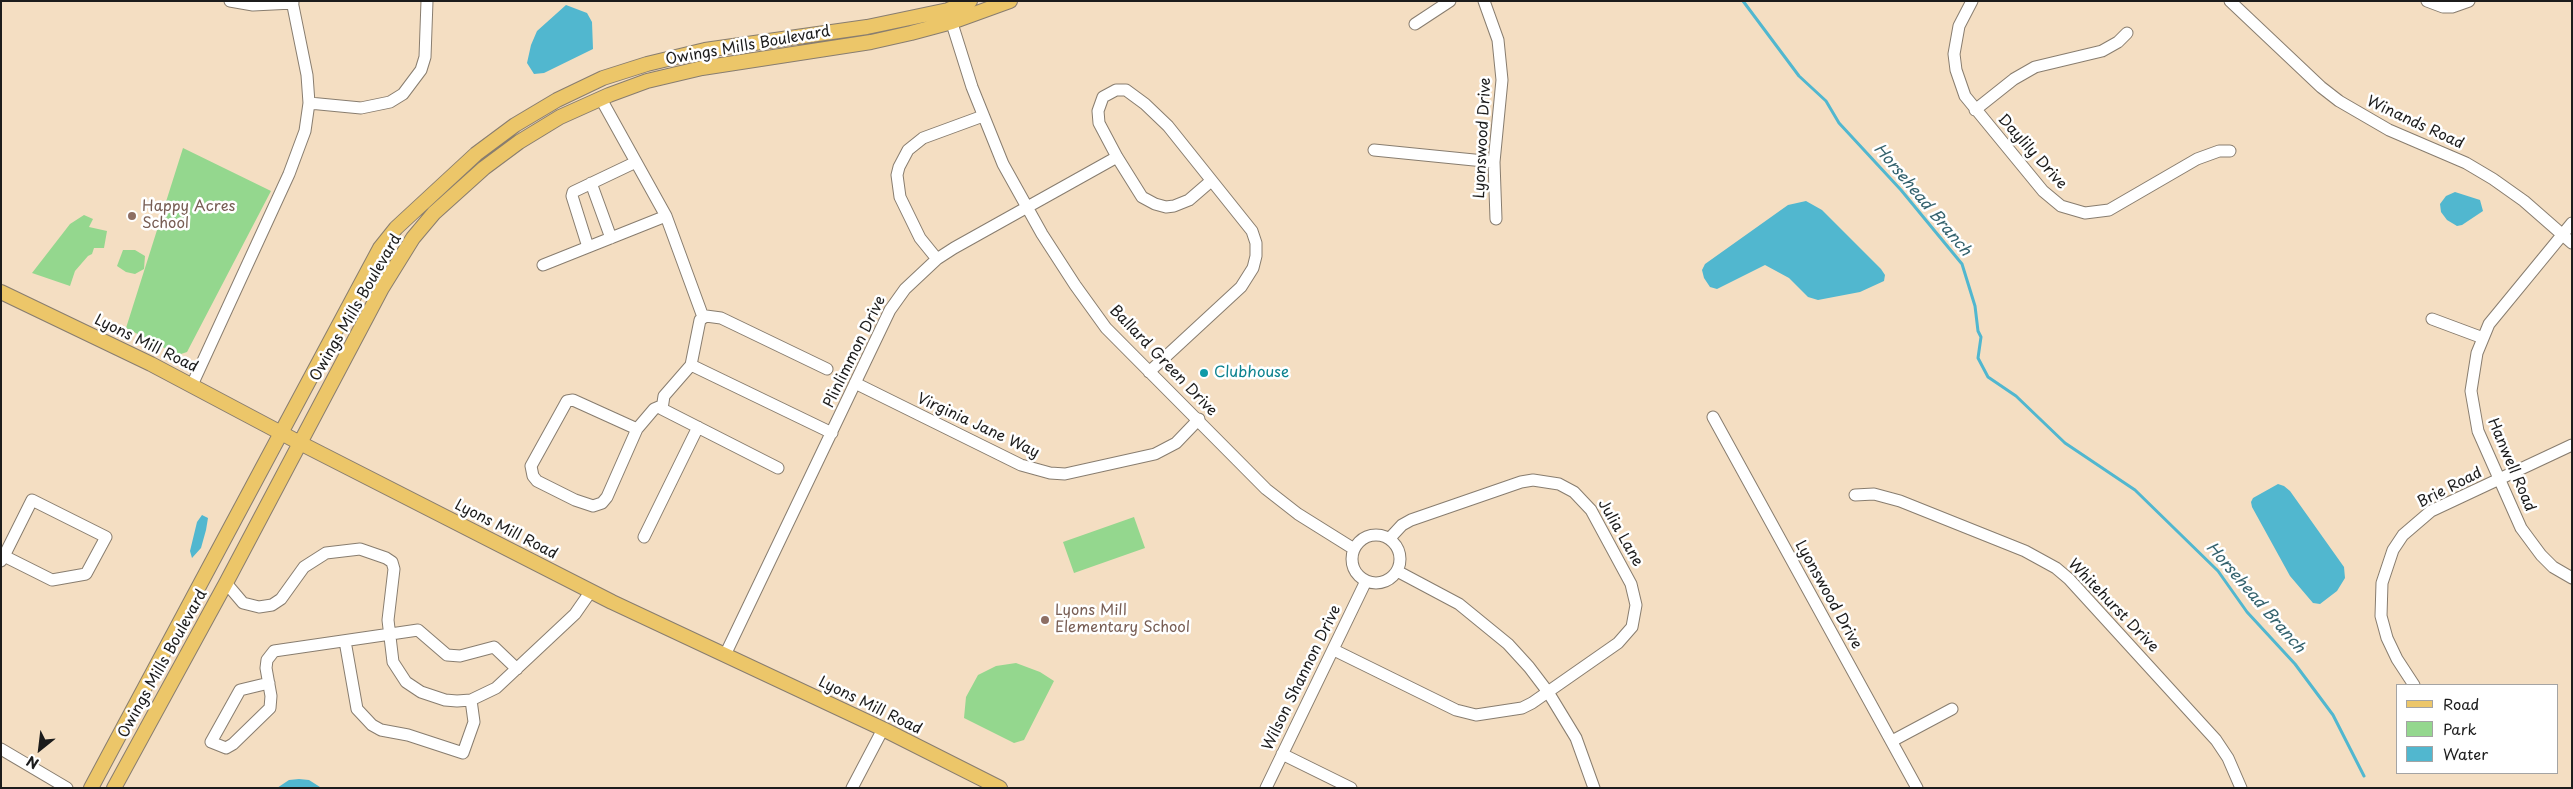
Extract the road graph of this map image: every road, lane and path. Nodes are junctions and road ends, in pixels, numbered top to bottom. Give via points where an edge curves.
1 (230, 1) edge
2 (427, 1) edge
3 (970, 1) edge
4 (1010, 1) edge
5 (1450, 1) edge
6 (1484, 1) edge
7 (1972, 1) edge
8 (2230, 1) edge
9 (2427, 1) edge
10 (2469, 1) edge
11 (292, 2) edge
12 (950, 16) junction
13 (1416, 24) dead end
14 (2127, 33) dead end
15 (601, 99) junction
16 (309, 103) junction
17 (1975, 110) junction
18 (983, 116) junction
19 (1374, 150) dead end
20 (2230, 151) dead end
21 (1117, 157) junction
22 (636, 162) junction
23 (1494, 162) junction
24 (1211, 180) junction
25 (591, 183) junction
26 (1028, 207) junction
27 (666, 216) junction
28 (1496, 219) dead end
29 (2572, 222) edge
30 (2562, 235) junction
31 (611, 238) junction
32 (2572, 243) edge
33 (588, 247) junction
34 (938, 259) junction
35 (542, 265) dead end
36 (1, 292) edge
37 (702, 317) junction
38 (2432, 319) dead end
39 (2483, 338) junction
40 (691, 365) junction
41 (827, 369) dead end
42 (1149, 372) junction
43 (854, 383) junction
44 (192, 385) junction
45 (661, 406) junction
46 (1713, 417) dead end
47 (1199, 419) junction
48 (698, 428) junction
49 (637, 429) junction
50 (281, 433) junction
51 (832, 433) junction
52 (300, 443) junction
53 (2572, 445) edge
54 (778, 468) dead end
55 (2498, 480) junction
56 (1854, 495) dead end
57 (644, 537) dead end
58 (1389, 539) junction
59 (1354, 549) junction
60 (2, 559) edge
61 (1397, 571) junction
62 (2572, 578) edge
63 (1366, 581) junction
64 (226, 583) junction
65 (590, 591) junction
66 (389, 634) junction
67 (345, 641) junction
68 (1334, 650) junction
69 (725, 655) junction
70 (517, 668) junction
71 (269, 683) junction
72 (2413, 684) edge
73 (1548, 692) junction
74 (471, 700) junction
75 (1952, 709) dead end
76 (883, 729) junction
77 (1892, 741) junction
78 (1, 749) edge
79 (1282, 754) junction
80 (66, 788) edge
81 (91, 788) edge
82 (114, 788) edge
83 (852, 788) edge
84 (1000, 788) edge
85 (1266, 788) edge
86 (1350, 788) edge
87 (1594, 788) edge
88 (1918, 788) edge
89 (2241, 788) edge

1 - 11 street via 253,5
2 - 16 street via 425,57 421,70 403,94 390,102 360,108
3 - 12 main road, Owings Mills Boulevard
4 - 12 main road, Owings Mills Boulevard
5 - 13 street
6 - 23 street, Lyonswood Drive via 1498,40 1502,80
7 - 17 street, Daylily Drive via 1959,26 1954,54 1959,83
8 - 30 street, Winands Road via 2320,87 2339,101 2389,130 2486,175 2524,201
9 - 10 street via 2443,7
11 - 16 street via 307,75
12 - 15 main road, Owings Mills Boulevard via 871,42 702,68 647,81
12 - 18 street, Ballard Green Drive
12 - 50 main road, Owings Mills Boulevard via 706,50 648,64 603,78 515,125 476,154 420,204 380,248
14 - 17 street via 2102,51 2035,67
15 - 22 street
15 - 52 main road, Owings Mills Boulevard via 560,117 519,142 434,213 382,288
16 - 44 street via 305,131 289,174
17 - 20 street, Daylily Drive via 2051,200 2085,214 2109,210 2197,159 2219,151
18 - 26 street, Ballard Green Drive via 1003,164
18 - 34 street via 923,138 908,150 898,167 898,186 904,208 920,238
19 - 23 street
21 - 24 street via 1142,197 1166,207 1188,200
21 - 24 street via 1099,123 1098,111 1103,97 1112,91 1122,90 1132,92 1168,126
21 - 26 street, Plinlimmon Drive
22 - 25 street
22 - 27 street
23 - 28 street, Lyonswood Drive
24 - 42 street via 1252,231 1256,256 1253,268 1241,287
25 - 31 street
25 - 33 street via 572,196
26 - 34 street, Plinlimmon Drive
26 - 42 street, Ballard Green Drive via 1075,285 1106,328
27 - 31 street
27 - 37 street
29 - 30 street, Hanwell Road
30 - 32 street, Winands Road
30 - 39 street, Hanwell Road via 2500,310
31 - 33 street
33 - 35 street
34 - 43 street, Plinlimmon Drive via 905,289 890,310
36 - 44 main road, Lyons Mill Road
37 - 40 street
37 - 41 street via 721,318
38 - 39 street
39 - 55 street, Hanwell Road via 2471,391 2478,430
40 - 45 street via 664,396
40 - 51 street
42 - 47 street, Ballard Green Drive
43 - 47 street, Virginia Jane Way via 1020,465 1050,474 1074,472 1155,454 1176,443
43 - 51 street, Plinlimmon Drive
44 - 50 main road, Lyons Mill Road
45 - 48 street
45 - 49 street via 654,409
46 - 77 street, Lyonswood Drive
47 - 59 street, Ballard Green Drive via 1284,504
48 - 54 street
48 - 57 street
49 - 49 street via 602,503 593,506 575,500 533,476 531,466 567,401 572,400
50 - 52 main road, Lyons Mill Road
50 - 81 main road, Owings Mills Boulevard
51 - 69 street, Plinlimmon Drive
52 - 64 main road, Owings Mills Boulevard
52 - 65 main road, Lyons Mill Road
53 - 55 street, Brie Road
55 - 62 street, Hanwell Road via 2531,543 2553,567
55 - 72 street, Brie Road via 2431,511 2403,535 2393,550 2382,583 2381,616 2387,638
56 - 89 street, Whitehurst Drive via 1874,494 1900,501 2025,551 2056,568 2199,719 2228,758
58 - 59 street via 1373,535 1358,542
58 - 61 street via 1400,553
58 - 73 street, Julia Lane via 1402,524 1411,520 1521,482 1533,480 1559,484 1583,500 1631,584 1635,594 1635,616 1632,627 1618,643
59 - 63 street via 1353,568
60 - 60 street via 32,500 106,537 86,574 52,580
61 - 63 street via 1384,582
61 - 73 street via 1459,604 1484,623 1508,644
63 - 68 street, Wilson Shannon Drive
64 - 66 street via 243,603 272,606 314,558 344,549 376,553 392,562 394,569
64 - 82 main road, Owings Mills Boulevard
65 - 69 main road, Lyons Mill Road
65 - 70 street via 575,614
66 - 67 street
66 - 70 street via 418,630 453,657 494,647
66 - 74 street via 393,662 406,682 420,692 445,700
67 - 71 street via 274,651 267,660
67 - 74 street via 357,709 381,730 463,753 474,722
68 - 73 street, Julia Lane via 1467,714 1522,708
68 - 79 street, Wilson Shannon Drive
69 - 76 main road, Lyons Mill Road
70 - 74 street via 496,688
71 - 71 street via 272,704 267,712 226,748 211,742 240,690
73 - 87 street via 1576,738
75 - 77 street
76 - 83 street
76 - 84 main road, Lyons Mill Road
77 - 88 street, Lyonswood Drive
78 - 80 street
79 - 85 street, Wilson Shannon Drive
79 - 86 street

